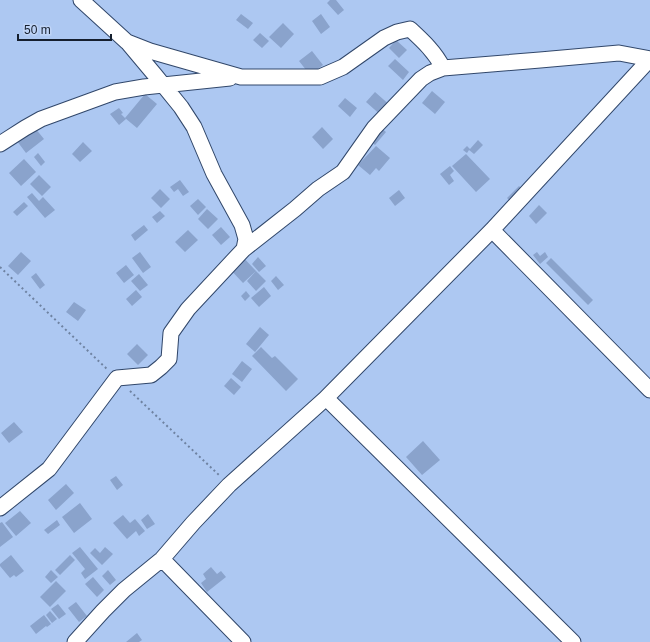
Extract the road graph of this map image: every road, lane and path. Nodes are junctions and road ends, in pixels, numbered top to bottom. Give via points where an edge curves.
1 (81, 0) edge
2 (127, 42) junction
3 (650, 59) edge
4 (443, 68) junction
5 (241, 77) junction
6 (163, 84) junction
7 (0, 144) edge
8 (492, 230) junction
9 (244, 249) junction
10 (650, 390) edge
11 (326, 398) junction
12 (0, 508) edge
13 (162, 559) junction
14 (75, 642) edge
15 (243, 642) edge
16 (573, 642) edge

1 - 2 street
2 - 5 street via 150,52
2 - 6 street
3 - 4 street via 619,53
3 - 8 street
4 - 5 street via 438,58 410,29 384,38 343,67 320,77
4 - 9 street via 421,79 374,128 343,172
5 - 6 street
6 - 7 street via 115,92 63,111 42,119
6 - 9 street via 194,127 214,174 242,226 246,239
8 - 10 street
8 - 11 street
9 - 12 street via 179,320 171,333 169,359 151,375 117,378 49,469
11 - 13 street via 229,485
11 - 16 street
13 - 14 street via 124,590
13 - 15 street

